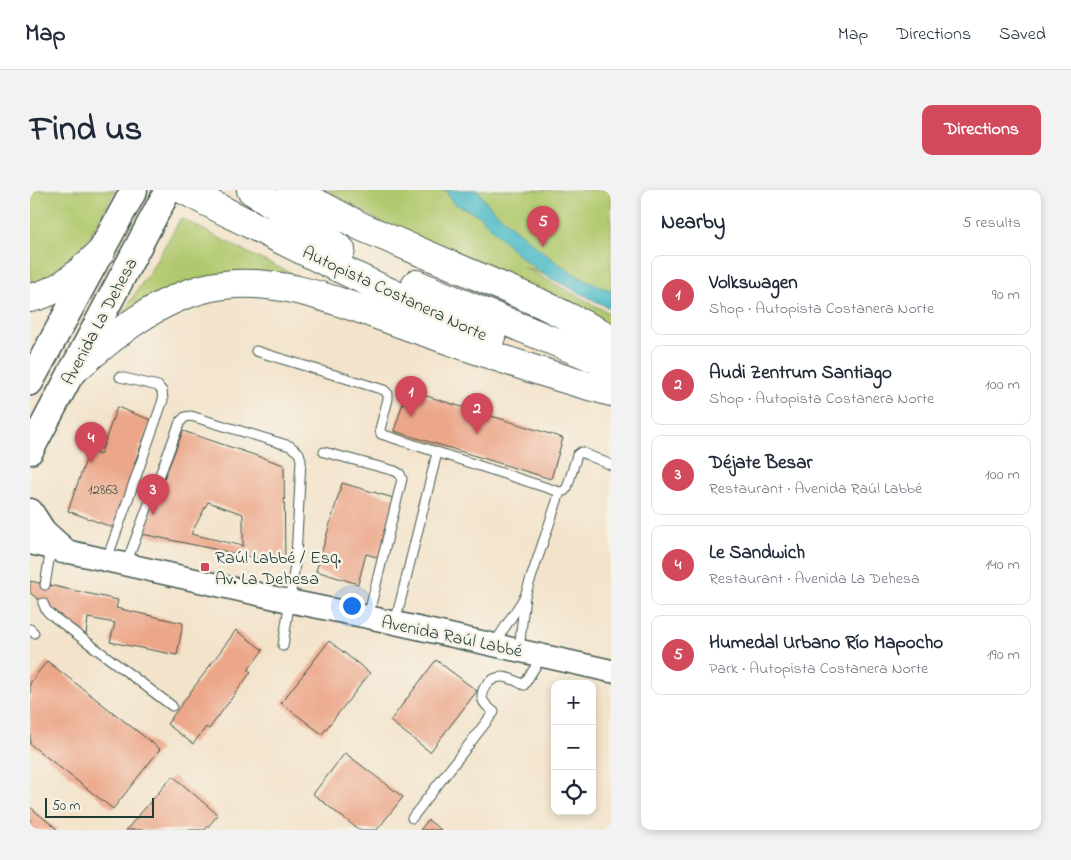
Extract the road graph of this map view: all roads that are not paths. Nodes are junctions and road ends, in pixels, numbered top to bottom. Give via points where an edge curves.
1 (168, 190) edge
2 (184, 190) edge
3 (224, 190) edge
4 (251, 190) edge
5 (292, 190) edge
6 (128, 201) edge
7 (341, 250) junction
8 (101, 252) junction
9 (30, 298) edge
10 (611, 338) edge
11 (256, 351) dead end
12 (611, 365) edge
13 (73, 371) junction
14 (120, 377) dead end
15 (30, 382) edge
16 (611, 385) edge
17 (611, 392) edge
18 (30, 451) edge
19 (324, 452) dead end
20 (437, 453) junction
21 (611, 465) edge
22 (560, 492) junction
23 (30, 512) edge
24 (48, 547) edge
25 (116, 562) junction
26 (45, 585) dead end
27 (525, 596) junction
28 (289, 602) junction
29 (43, 603) dead end
30 (368, 617) junction
31 (395, 623) junction
32 (493, 645) junction
33 (283, 646) dead end
34 (518, 650) junction
35 (542, 656) junction
36 (611, 671) edge
37 (172, 706) dead end
38 (412, 818) dead end

1 - 13 main road, Avenida La Dehesa
2 - 16 highway, Autopista Costanera Norte via 391,294
3 - 7 highway, Autopista Costanera Norte
4 - 7 highway
5 - 10 highway via 386,238 538,302
6 - 8 main road, Avenida La Dehesa
7 - 12 highway, Autopista Costanera Norte via 419,286
8 - 9 highway via 68,282
8 - 15 main road, Avenida La Dehesa
11 - 20 lane via 384,390 388,399 381,434
13 - 17 highway via 126,327 155,308 202,289 246,283 318,296
13 - 18 main road, Avenida La Dehesa
14 - 25 lane via 158,386 163,400
19 - 30 lane via 395,471 402,479
20 - 22 lane
20 - 31 lane
21 - 22 lane via 581,452 577,455 567,488
22 - 27 lane
23 - 24 main road
24 - 25 main road, Avenida Raúl Labbé
24 - 26 lane
25 - 28 main road, Avenida Raúl Labbé
25 - 28 lane via 180,422 191,416 290,446 300,453 296,558
27 - 32 lane
27 - 34 lane
28 - 30 main road, Avenida Raúl Labbé
28 - 33 lane
29 - 37 lane via 50,614
30 - 31 main road, Avenida Raúl Labbé
31 - 32 main road, Avenida Raúl Labbé
32 - 34 main road, Avenida Raúl Labbé
34 - 35 main road, Avenida Raúl Labbé
35 - 36 main road, Avenida Raúl Labbé
35 - 38 lane via 524,685 502,677 492,680 484,688 482,697 494,712

